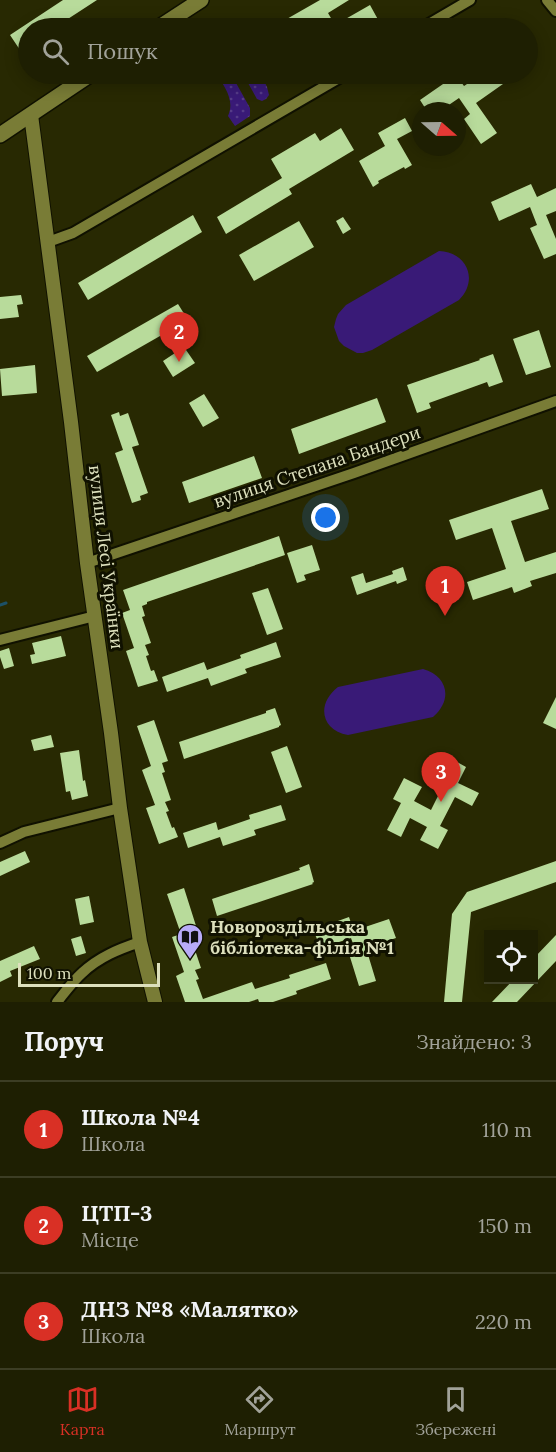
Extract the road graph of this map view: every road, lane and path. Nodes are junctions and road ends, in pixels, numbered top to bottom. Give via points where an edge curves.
1 (201, 0) edge
2 (470, 0) edge
3 (547, 0) edge
4 (556, 11) edge
5 (173, 18) edge
6 (439, 18) edge
7 (76, 84) edge
8 (329, 84) edge
9 (31, 115) junction
10 (0, 135) edge
11 (48, 242) junction
12 (556, 401) edge
13 (87, 563) junction
14 (93, 616) junction
15 (0, 640) edge
16 (116, 809) junction
17 (0, 843) edge
18 (140, 942) junction
19 (57, 1002) edge
20 (155, 1002) edge

1 - 5 main road
2 - 6 street
3 - 4 street
7 - 9 main road
8 - 11 street via 73,233
9 - 10 main road
9 - 11 street, вулиця Лесі Українки
11 - 13 street, вулиця Лесі Українки
12 - 13 street, вулиця Степана Бандери
13 - 14 street, вулиця Лесі Українки
14 - 15 street
14 - 16 street, вулиця Лесі Українки
16 - 17 street via 24,832
16 - 18 street, вулиця Лесі Українки
18 - 19 street via 98,960
18 - 20 street, вулиця Лесі Українки

